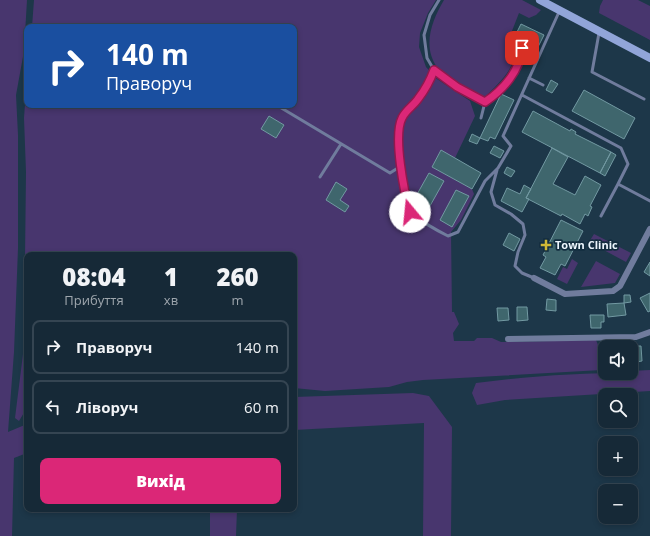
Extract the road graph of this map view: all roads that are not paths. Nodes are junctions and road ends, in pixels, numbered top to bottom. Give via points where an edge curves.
1 (440, 0) edge
2 (540, 0) edge
3 (560, 10) junction
4 (600, 31) junction
5 (522, 48) dead end
6 (650, 58) edge
7 (434, 70) junction
8 (529, 78) junction
9 (543, 84) dead end
10 (522, 96) junction
11 (644, 99) dead end
12 (485, 102) junction
13 (281, 108) edge
14 (481, 118) dead end
15 (341, 144) junction
16 (401, 166) junction
17 (498, 168) junction
18 (320, 177) dead end
19 (618, 184) junction
20 (650, 201) edge
21 (601, 216) dead end
22 (650, 229) edge
23 (534, 278) joint
24 (650, 332) edge
25 (508, 339) dead end

1 - 7 lane via 430,15 424,34 427,58
2 - 3 street
3 - 4 street
3 - 8 lane
4 - 6 street
4 - 11 lane via 592,72
5 - 12 lane via 521,59 511,77 497,94
7 - 12 lane via 457,87
7 - 16 lane via 430,82 402,118 398,131
8 - 9 lane
8 - 10 lane
10 - 17 lane via 504,136 511,146
10 - 19 lane via 621,148 628,164
12 - 14 lane
13 - 15 lane
15 - 16 lane via 390,173
15 - 18 lane
16 - 17 lane via 404,192 410,212 434,230 448,236 458,232 485,181
17 - 23 lane via 491,192 495,205 523,224 525,235 515,266 522,273
19 - 20 lane
19 - 21 lane
22 - 23 street via 620,286 613,291 565,294
24 - 25 street via 636,337

